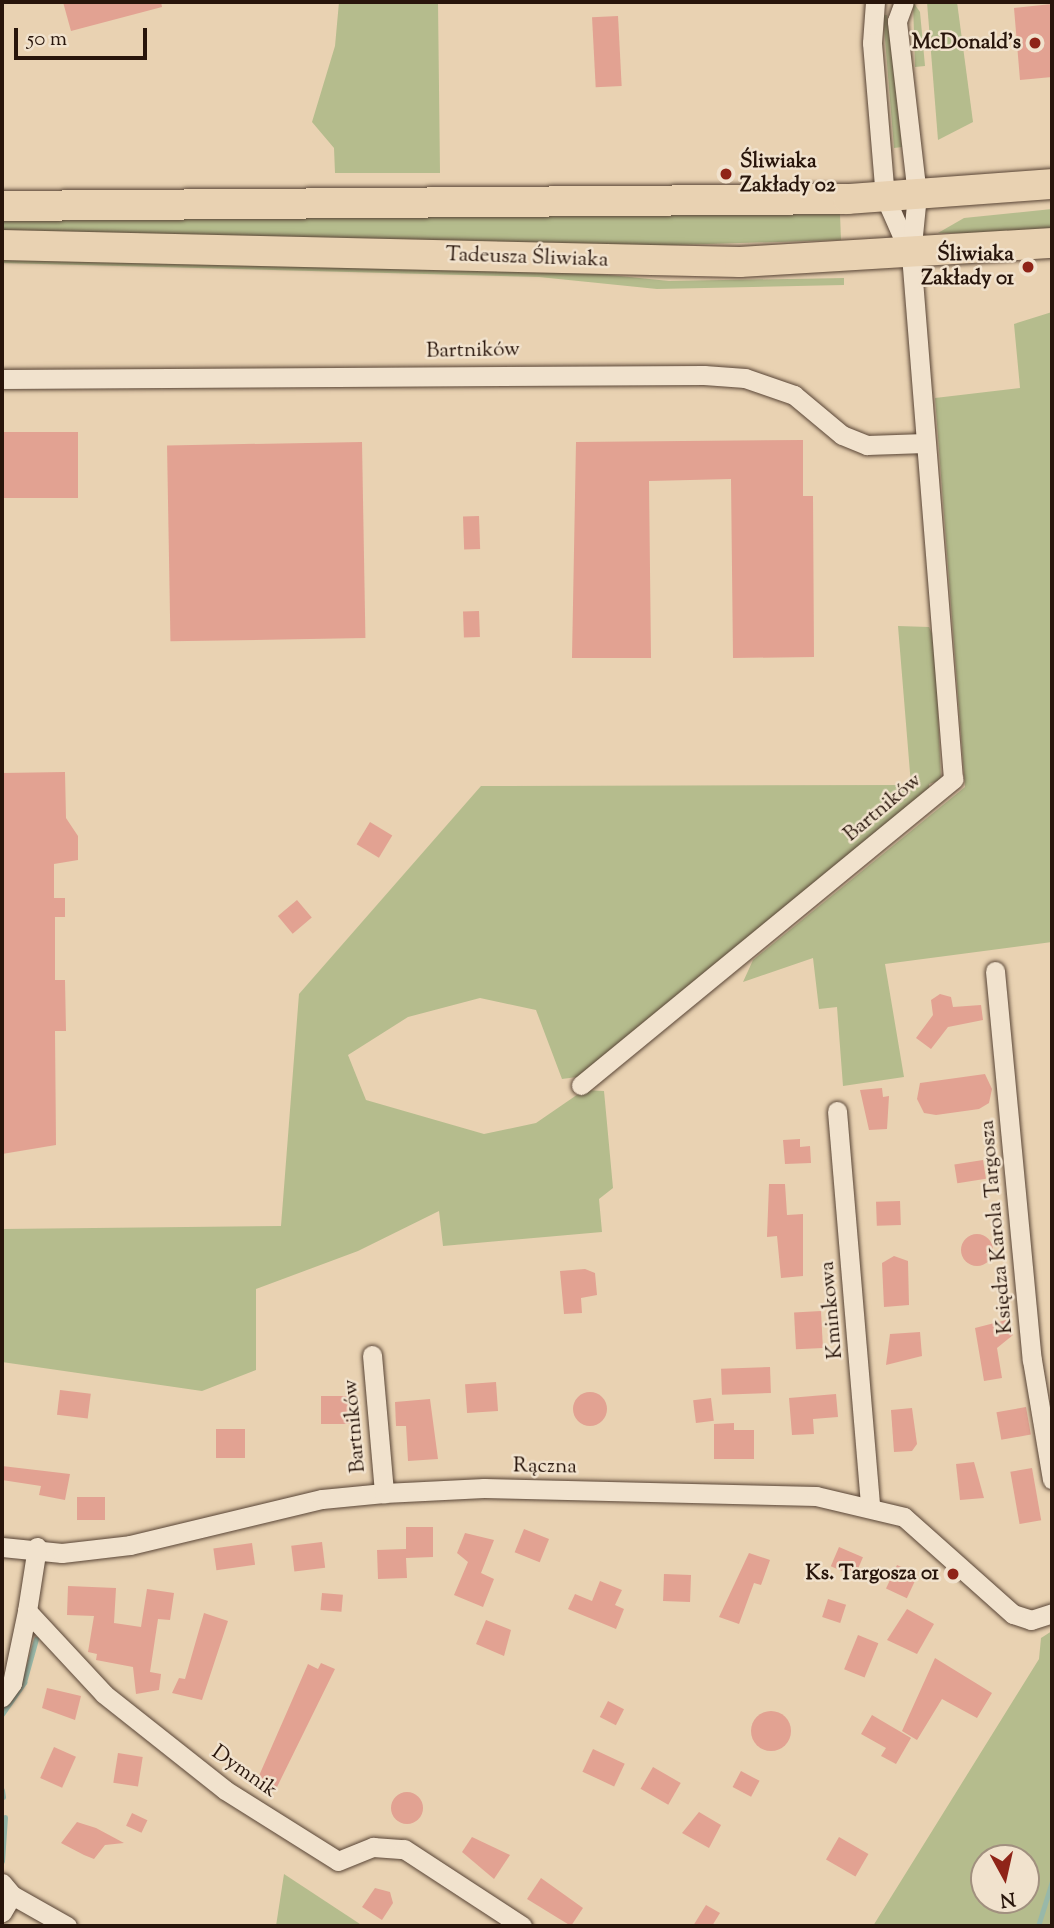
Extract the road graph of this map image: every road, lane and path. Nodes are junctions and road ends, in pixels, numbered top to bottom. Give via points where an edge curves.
1 (875, 2) edge
2 (904, 2) edge
3 (1052, 184) edge
4 (917, 195) junction
5 (885, 197) junction
6 (2, 206) edge
7 (1052, 243) edge
8 (2, 244) edge
9 (911, 255) junction
10 (2, 379) edge
11 (925, 443) junction
12 (995, 971) dead end
13 (581, 1085) dead end
14 (838, 1111) dead end
15 (372, 1356) dead end
16 (1052, 1479) edge
17 (384, 1493) junction
18 (870, 1506) junction
19 (2, 1547) edge
20 (37, 1547) junction
21 (27, 1611) junction
22 (1052, 1613) edge
23 (2, 1697) edge
24 (5, 1897) edge
25 (67, 1926) edge
26 (522, 1926) edge

1 - 5 street via 872,43
2 - 4 street via 897,22
3 - 4 main road
4 - 5 main road
4 - 9 street
5 - 6 main road
5 - 9 street
7 - 9 main road, Tadeusza Śliwiaka
8 - 9 main road, Tadeusza Śliwiaka via 664,262
9 - 11 street, Bartników
10 - 11 street, Bartników via 704,375 745,378 794,395 834,429 867,445
11 - 13 street, Bartników via 953,779
12 - 16 street, Księdza Karola Targosza via 1032,1360
14 - 18 street, Kminkowa
15 - 17 street, Bartników
17 - 18 street, Rączna via 484,1488 816,1496
17 - 20 street, Rączna via 322,1499 130,1545 62,1552
18 - 22 street, Rączna via 919,1526 1013,1614 1031,1620
19 - 20 street, Rączna
20 - 21 street
21 - 23 street via 12,1683
21 - 26 street, Dymnik via 104,1694 225,1790 338,1861 373,1847 404,1849
24 - 25 street

